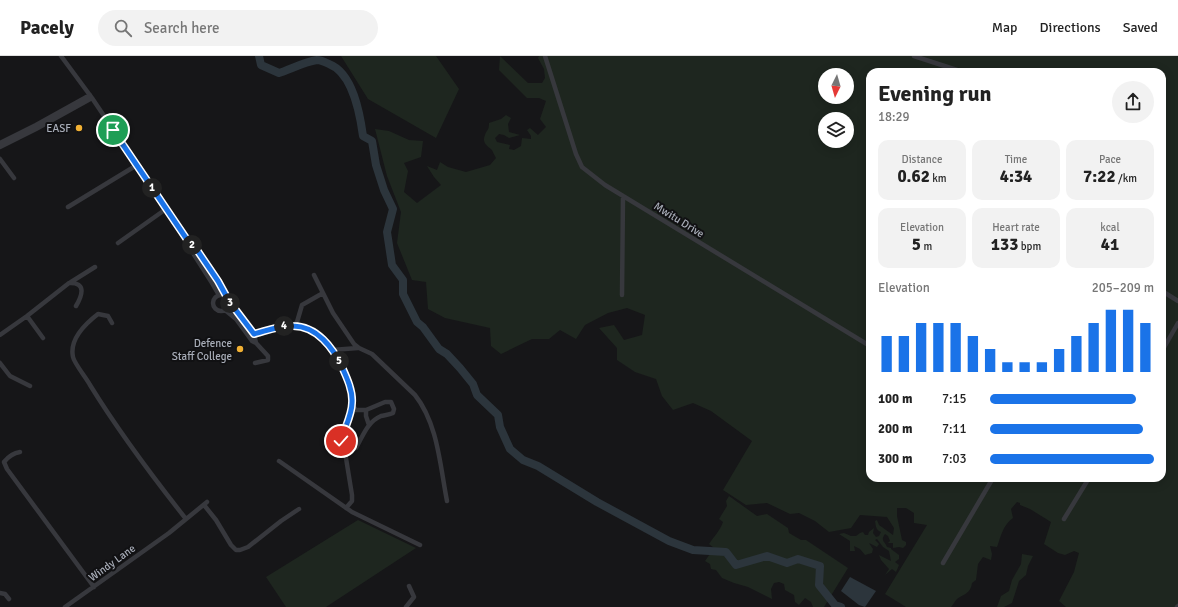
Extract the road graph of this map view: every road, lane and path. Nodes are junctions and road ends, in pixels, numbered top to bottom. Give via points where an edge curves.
1 (61, 56) edge
2 (545, 56) edge
3 (914, 56) edge
4 (951, 68) edge
5 (91, 96) junction
6 (0, 143) edge
7 (0, 147) edge
8 (0, 159) edge
9 (137, 165) junction
10 (14, 178) dead end
11 (623, 196) junction
12 (68, 207) dead end
13 (166, 209) junction
14 (118, 243) dead end
15 (190, 244) junction
16 (96, 267) dead end
17 (314, 275) dead end
18 (69, 283) junction
19 (323, 293) junction
20 (622, 294) dead end
21 (1166, 294) edge
22 (219, 295) junction
23 (228, 299) junction
24 (1178, 301) edge
25 (76, 306) dead end
26 (225, 310) junction
27 (27, 316) junction
28 (112, 323) dead end
29 (1178, 323) edge
30 (294, 325) junction
31 (254, 334) junction
32 (0, 335) edge
33 (43, 338) dead end
34 (256, 343) junction
35 (866, 344) edge
36 (1166, 344) edge
37 (359, 348) junction
38 (332, 350) junction
39 (0, 363) edge
40 (255, 363) dead end
41 (30, 386) dead end
42 (352, 405) junction
43 (378, 406) junction
44 (366, 410) junction
45 (381, 416) junction
46 (369, 425) junction
47 (20, 452) dead end
48 (345, 452) junction
49 (279, 462) dead end
50 (991, 482) edge
51 (1087, 482) edge
52 (447, 501) dead end
53 (299, 508) dead end
54 (346, 508) junction
55 (186, 519) junction
56 (1064, 519) dead end
57 (420, 545) dead end
58 (943, 563) dead end
59 (409, 586) dead end
60 (94, 587) junction
61 (0, 594) edge
62 (9, 599) dead end
63 (65, 607) edge
64 (406, 607) edge

1 - 5 street
2 - 11 street, Mwitu Drive via 582,167
3 - 4 street
5 - 6 street
5 - 7 street
5 - 9 street
8 - 10 street
9 - 12 street
9 - 13 street
11 - 20 street
11 - 35 street, Mwitu Drive
13 - 14 street
13 - 15 street
15 - 22 street via 191,250
15 - 23 street via 195,247
16 - 18 street
17 - 19 street
18 - 25 street via 80,286 82,291
18 - 27 street
19 - 30 street via 302,306
19 - 37 street via 350,339
21 - 24 street
22 - 23 street
22 - 26 street via 214,300 214,307 219,311
23 - 26 street via 228,307
23 - 31 street
26 - 34 street
27 - 32 street
27 - 33 street
28 - 55 street via 108,316 98,314 88,322 78,334 73,358 142,463
29 - 36 street
30 - 31 street
30 - 38 street via 320,335
31 - 34 street
34 - 40 street via 268,356 268,360
37 - 38 street
37 - 52 street via 376,357 421,403 436,440
38 - 42 street via 347,380 353,397
39 - 41 street via 10,376
42 - 44 street via 356,410
42 - 48 street via 341,441 341,449
43 - 44 street
43 - 45 street
43 - 45 street via 391,402 394,409 393,413
44 - 46 street
45 - 46 street
46 - 48 street via 356,448
47 - 60 street via 15,452 7,458 4,462 7,469
48 - 54 street via 352,495 352,501
49 - 54 street
50 - 58 street
51 - 56 street
53 - 55 street, Windy Lane via 248,547 240,550 231,545 206,503
54 - 57 street
55 - 60 street, Windy Lane
59 - 64 street via 414,597
60 - 63 street, Windy Lane
61 - 62 street via 5,594

